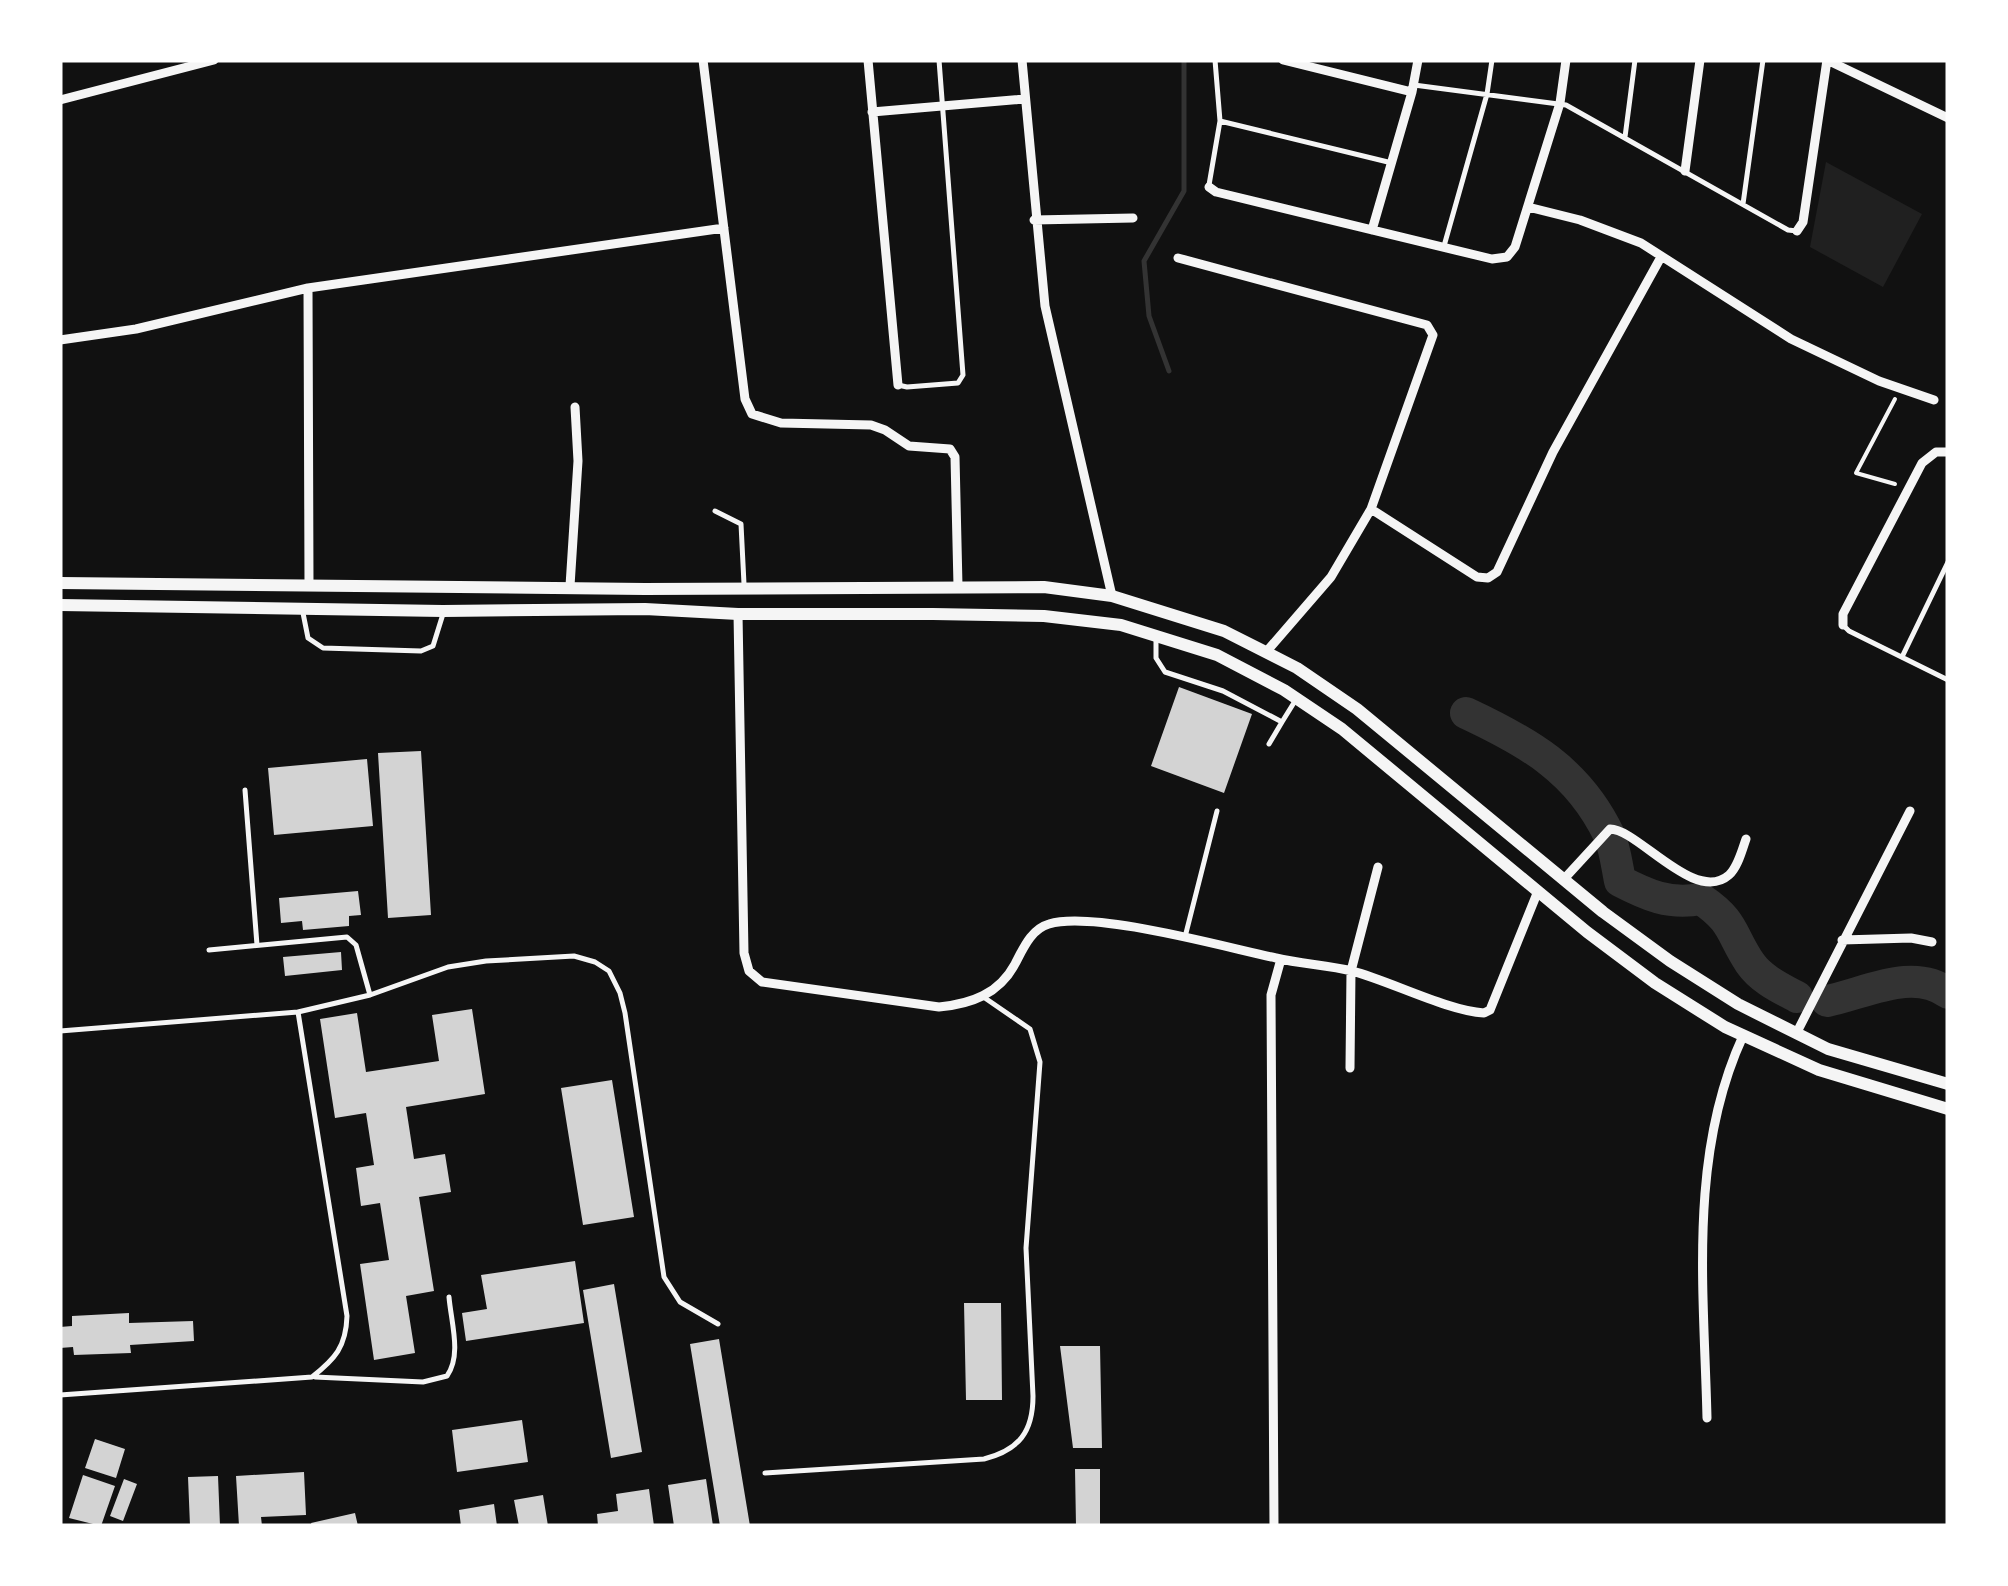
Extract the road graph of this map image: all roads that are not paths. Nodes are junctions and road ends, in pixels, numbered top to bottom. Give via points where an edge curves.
1 (214, 60) edge
2 (703, 60) edge
3 (868, 60) edge
4 (940, 60) edge
5 (1022, 60) edge
6 (1214, 60) edge
7 (1283, 60) edge
8 (1418, 60) edge
9 (1492, 60) edge
10 (1566, 60) edge
11 (1635, 60) edge
12 (1700, 60) edge
13 (1763, 60) edge
14 (1827, 60) edge
15 (1413, 88) junction
16 (1487, 94) junction
17 (1024, 98) junction
18 (60, 100) edge
19 (1560, 104) junction
20 (943, 106) junction
21 (872, 112) junction
22 (1948, 118) edge
23 (1220, 121) junction
24 (1625, 137) junction
25 (1392, 163) junction
26 (1685, 171) junction
27 (1209, 187) joint
28 (1743, 204) junction
29 (1528, 206) junction
30 (1133, 218) dead end
31 (1034, 220) junction
32 (724, 228) junction
33 (1372, 230) junction
34 (1797, 231) joint
35 (1444, 247) junction
36 (1178, 258) dead end
37 (1661, 258) junction
38 (308, 288) junction
39 (60, 340) edge
40 (898, 384) joint
41 (1934, 400) dead end
42 (575, 407) dead end
43 (1948, 440) edge
44 (1947, 452) edge
45 (1371, 509) junction
46 (715, 511) dead end
47 (1948, 562) edge
48 (60, 583) edge
49 (309, 584) junction
50 (570, 586) junction
51 (958, 586) junction
52 (744, 588) junction
53 (1112, 596) junction
54 (60, 605) edge
55 (302, 610) junction
56 (444, 612) junction
57 (738, 614) junction
58 (1842, 624) joint
59 (1157, 635) junction
60 (1267, 651) junction
61 (1902, 658) junction
62 (1948, 680) edge
63 (1297, 698) junction
64 (1282, 722) junction
65 (1268, 744) dead end
66 (246, 790) dead end
67 (1217, 810) dead end
68 (1910, 811) dead end
69 (1746, 839) dead end
70 (1378, 867) dead end
71 (1564, 879) junction
72 (1538, 891) junction
73 (1185, 937) junction
74 (1842, 940) junction
75 (1932, 942) dead end
76 (256, 944) junction
77 (209, 950) dead end
78 (1280, 959) junction
79 (1351, 971) junction
80 (370, 995) junction
81 (982, 996) junction
82 (298, 1012) junction
83 (60, 1031) edge
84 (1796, 1034) junction
85 (1743, 1036) junction
86 (1350, 1068) dead end
87 (1948, 1084) edge
88 (1948, 1109) edge
89 (449, 1297) dead end
90 (718, 1324) dead end
91 (312, 1377) junction
92 (60, 1395) edge
93 (1707, 1418) dead end
94 (765, 1474) dead end
95 (1274, 1526) edge

1 - 18 street
2 - 32 street
3 - 21 street
4 - 20 lane
5 - 17 street
6 - 23 lane
7 - 15 street
8 - 15 street
9 - 16 lane
10 - 19 street
11 - 24 lane
12 - 26 street
13 - 28 lane
14 - 22 street
14 - 34 street
15 - 16 lane
15 - 25 street
16 - 19 lane
16 - 35 lane
17 - 20 street
17 - 31 street
19 - 24 lane
19 - 29 street
20 - 21 street
20 - 40 lane via 963,375 958,382
21 - 40 street
23 - 25 lane
23 - 27 lane
24 - 26 lane
25 - 33 street
26 - 28 lane
27 - 33 street
28 - 34 lane
29 - 35 street via 1507,257
29 - 37 street via 1610,230
30 - 31 street
31 - 53 street via 1052,342
32 - 38 street
32 - 51 street via 752,414 781,423 872,425 909,446 950,449
33 - 35 street
36 - 45 street via 1431,330 1433,342
37 - 41 street via 1792,339
37 - 45 street via 1552,452 1497,572 1477,578
38 - 39 street
38 - 49 street
42 - 50 street
43 - 44 street
44 - 58 street via 1928,456 1909,486
45 - 60 street via 1331,577
46 - 52 lane via 741,524
47 - 61 lane
48 - 49 main road
49 - 50 main road
50 - 52 main road
51 - 52 main road
51 - 53 main road
53 - 60 main road
54 - 55 main road
55 - 56 main road
55 - 56 lane via 308,638 323,648 421,651 433,646
56 - 57 main road via 645,608
57 - 59 main road via 1044,616
57 - 81 street via 749,971 762,982 939,1007
58 - 61 lane
59 - 63 main road via 1216,656
59 - 64 lane via 1156,658 1165,672 1223,691
60 - 71 main road via 1357,709
61 - 62 lane
63 - 64 lane
63 - 72 main road
64 - 65 lane
66 - 76 lane
67 - 73 lane
68 - 74 street
69 - 71 street via 1730,874 1702,879 1667,864 1622,829 1607,832
70 - 79 street
71 - 84 main road via 1670,962
72 - 79 street via 1484,1013
72 - 85 main road via 1656,982
73 - 78 street
73 - 81 street via 1101,924 1048,924
74 - 75 street
74 - 84 street
76 - 77 lane
76 - 80 lane via 347,937 356,945
78 - 79 street
78 - 95 street via 1271,995
79 - 86 street
80 - 82 lane
80 - 90 lane via 486,961 574,956 609,972 625,1013 664,1277 680,1302
81 - 94 lane via 1030,1028 1040,1062 1026,1248 1033,1396 1026,1435 984,1460
82 - 83 lane
82 - 91 lane via 347,1316 343,1348
84 - 87 main road
85 - 88 main road via 1819,1070
85 - 93 street via 1718,1098 1709,1145
89 - 91 lane via 455,1356 447,1376 423,1382
91 - 92 lane

